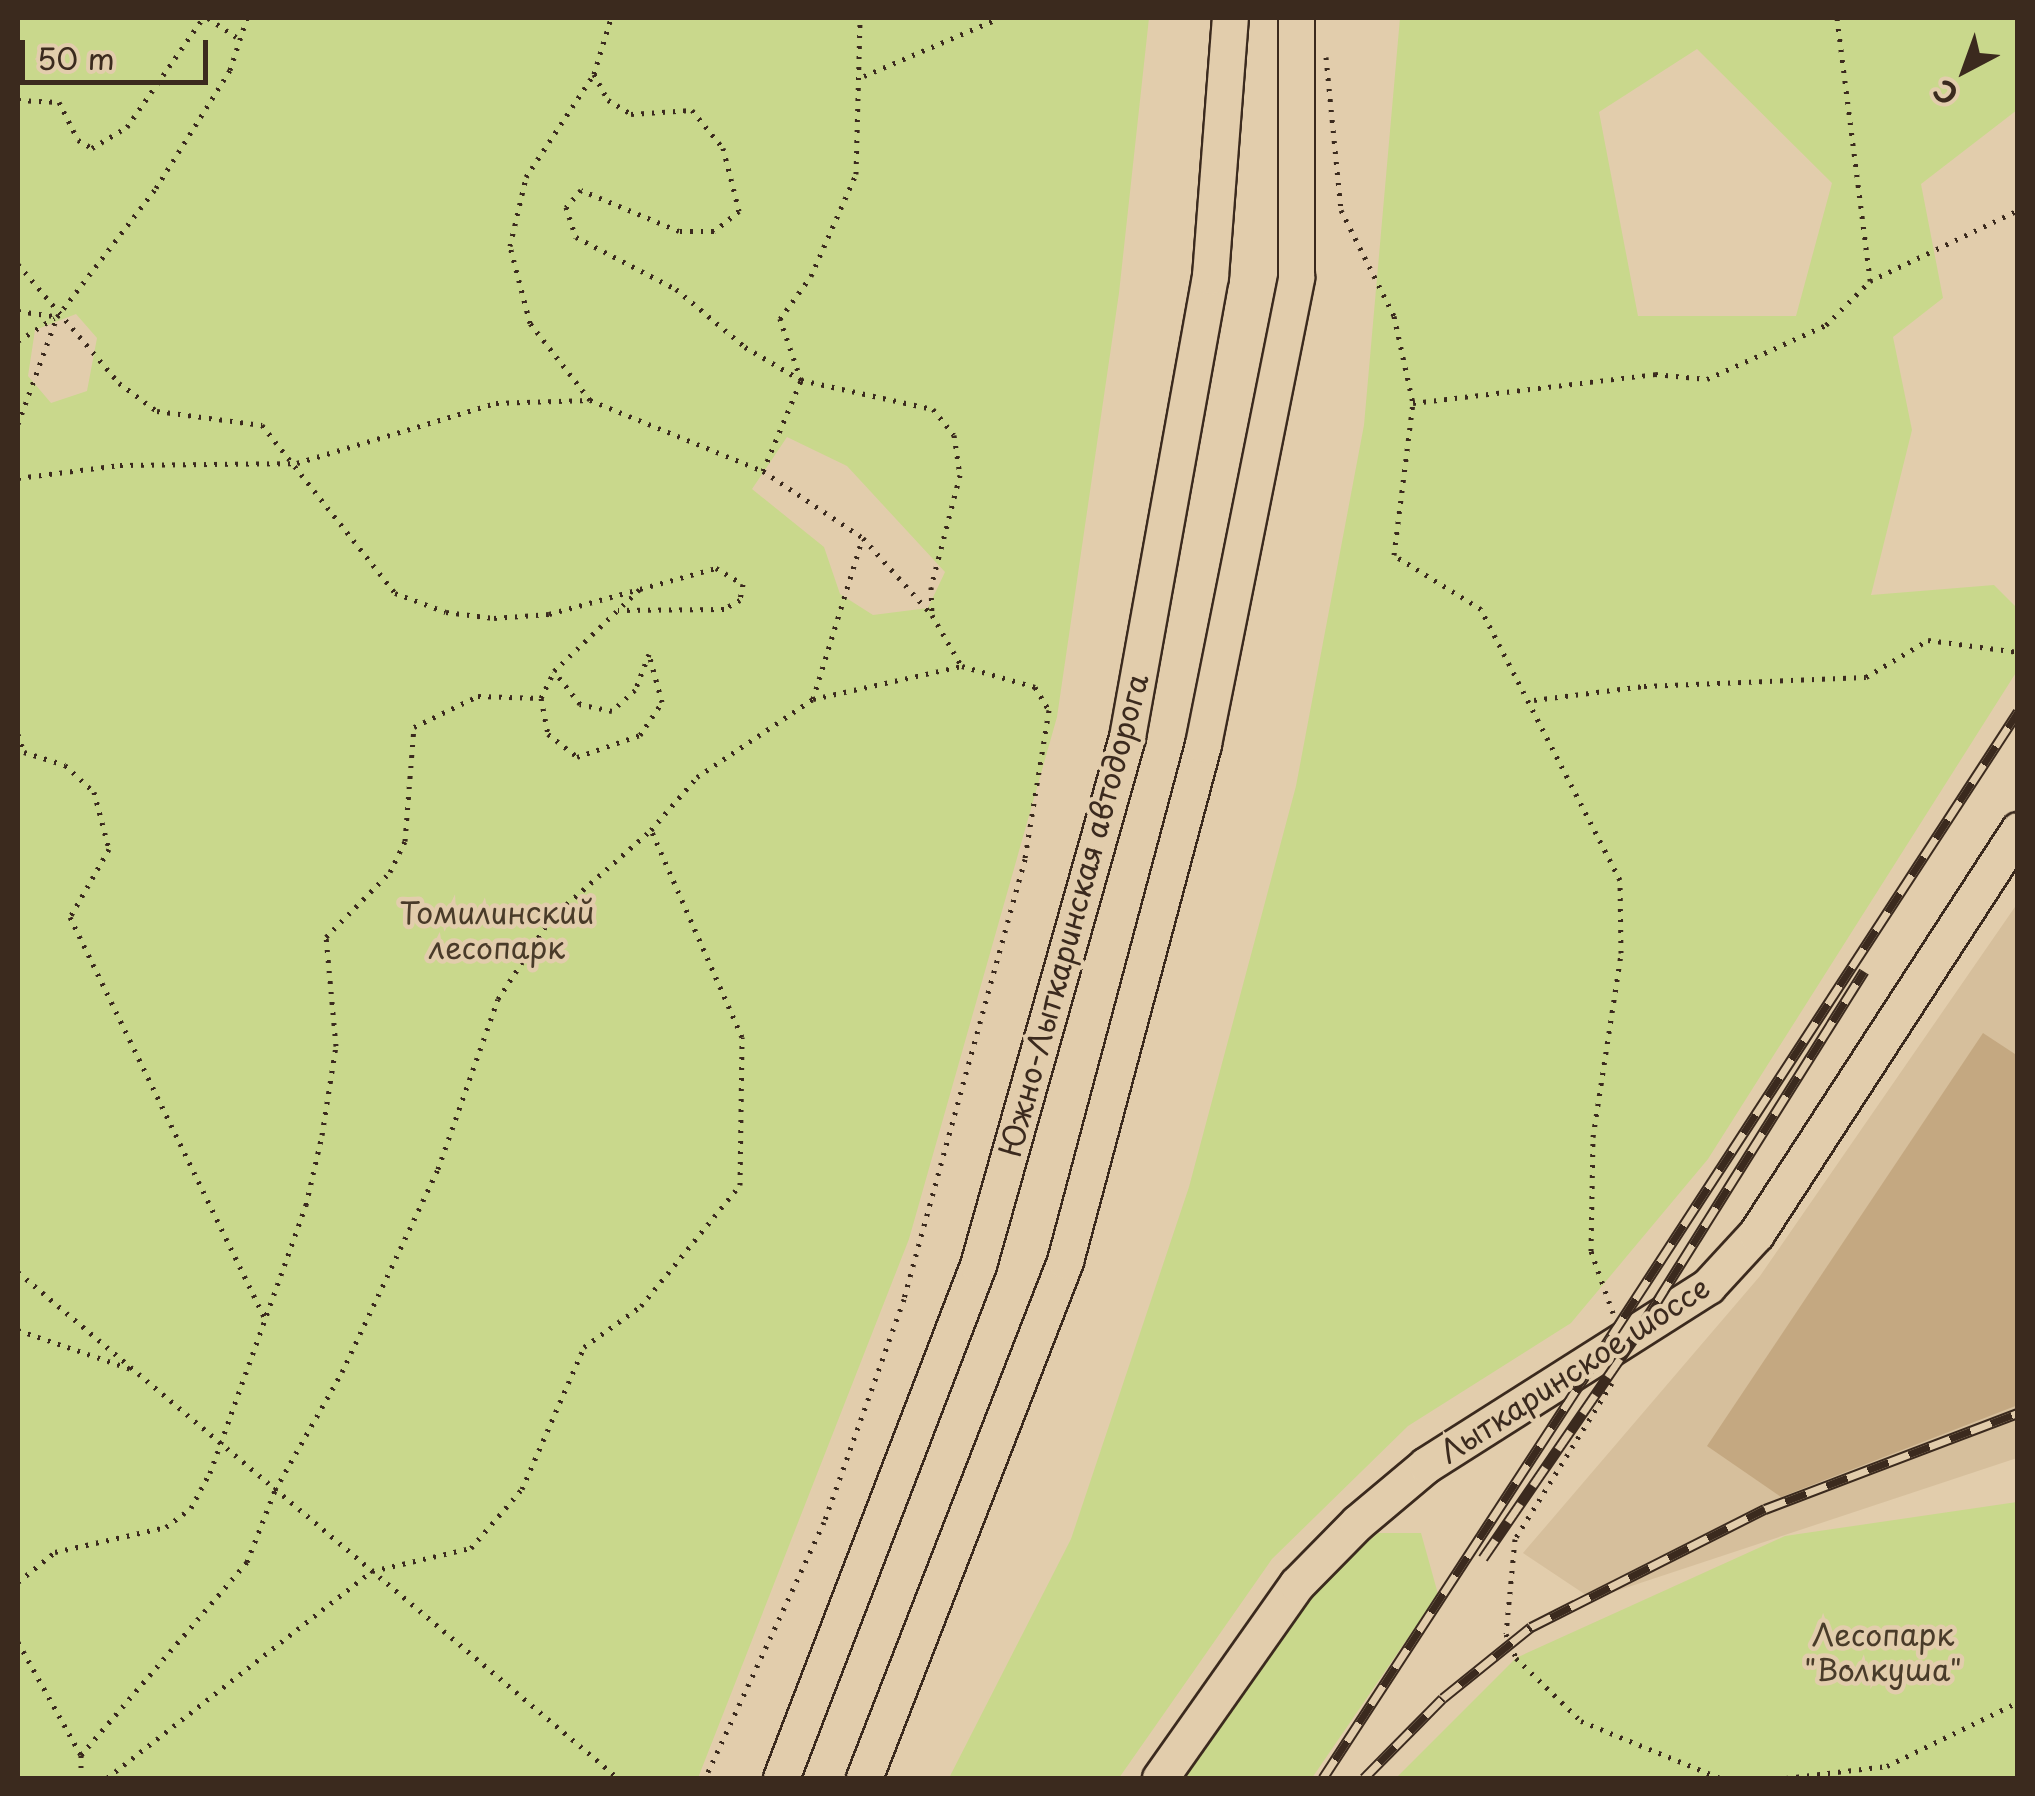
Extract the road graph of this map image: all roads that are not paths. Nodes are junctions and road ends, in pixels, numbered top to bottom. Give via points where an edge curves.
1 (1230, 18) edge
2 (1306, 28) edge
3 (2018, 830) edge
4 (781, 1778) edge
5 (864, 1778) edge
6 (1160, 1778) edge

1 - 4 main road, Южно-Лыткаринская автодорога via 1210,276 1127,737 978,1265
2 - 5 main road via 1296,278 1203,744 1065,1261
3 - 6 main road, Лыткаринское шоссе via 1756,1234 1708,1286 1622,1358 1426,1465 1357,1523 1296,1584

